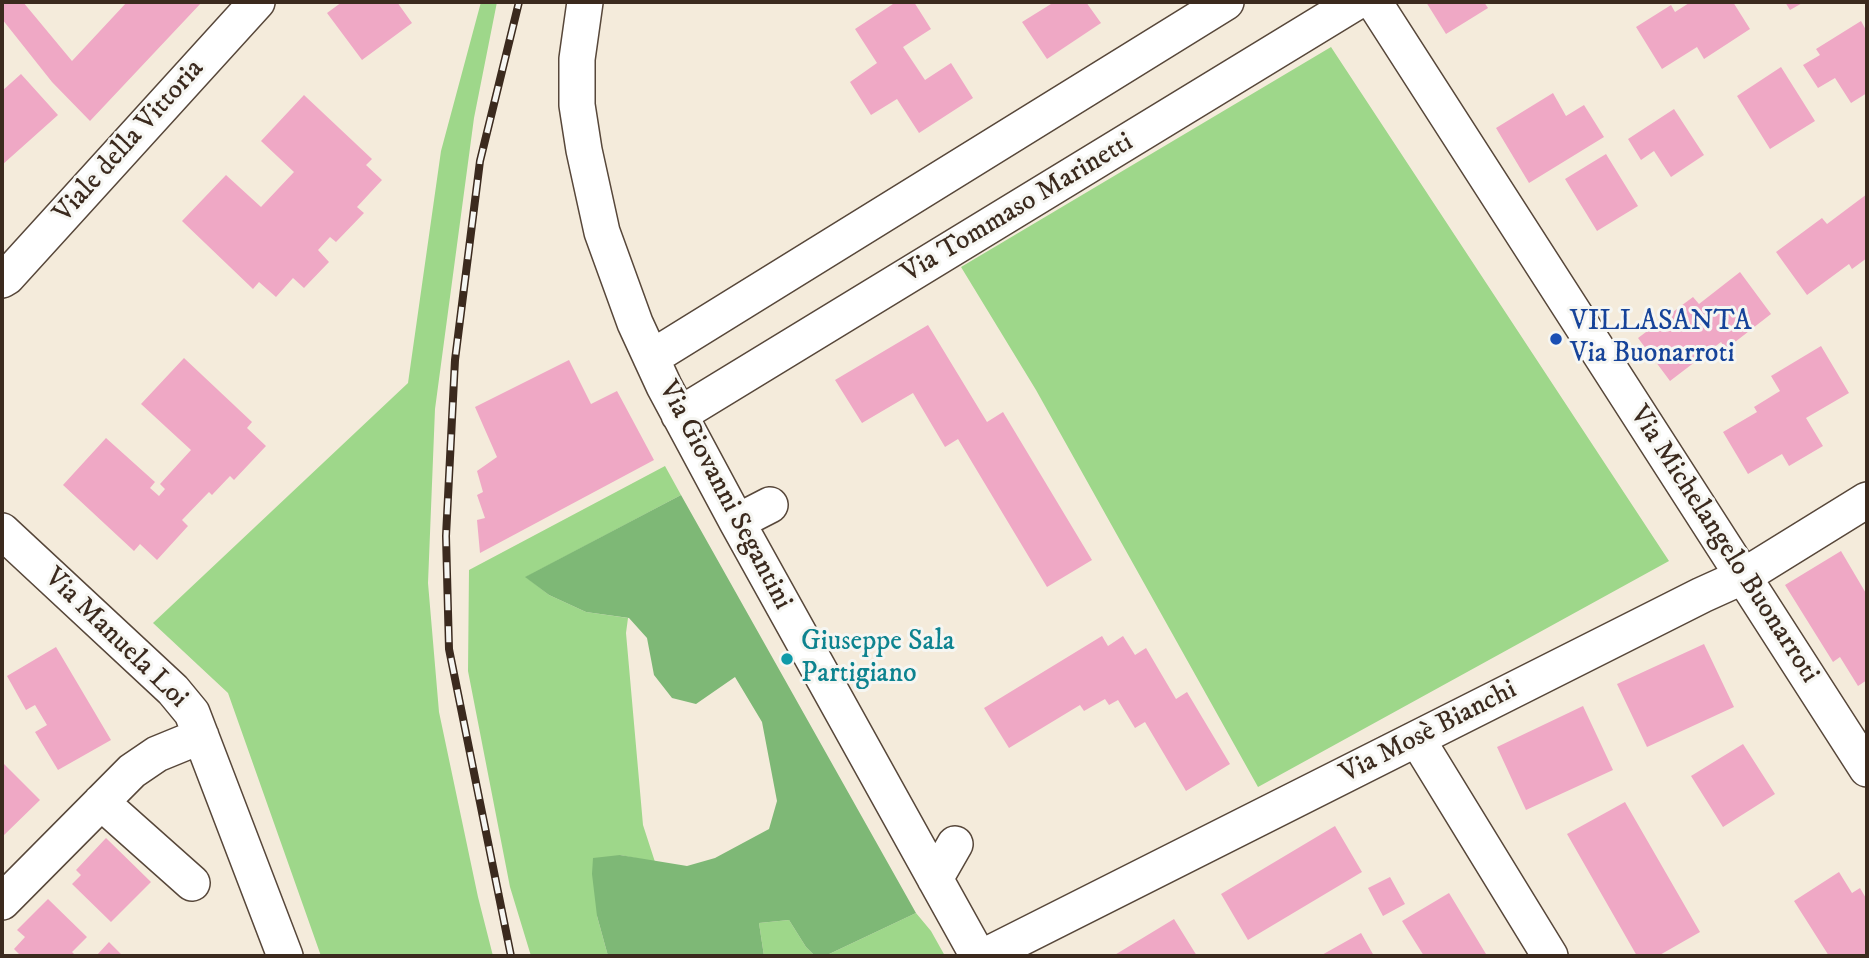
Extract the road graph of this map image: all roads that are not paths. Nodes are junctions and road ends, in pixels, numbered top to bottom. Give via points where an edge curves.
1 (255, 2) edge
2 (585, 2) edge
3 (1226, 2) edge
4 (1356, 2) edge
5 (1374, 2) edge
6 (2, 280) edge
7 (651, 358) junction
8 (679, 415) junction
9 (1867, 500) edge
10 (769, 505) dead end
11 (737, 522) junction
12 (2, 531) edge
13 (1744, 576) junction
14 (201, 736) junction
15 (1416, 739) junction
16 (1867, 769) edge
17 (101, 802) junction
18 (955, 844) dead end
19 (935, 878) junction
20 (192, 883) dead end
21 (2, 902) edge
22 (285, 956) edge
23 (978, 956) edge
24 (985, 956) edge
25 (1550, 956) edge

1 - 6 street, Viale della Vittoria
2 - 7 street, Via Giovanni Segantini via 577,59 577,105 584,150 602,232
3 - 7 street
4 - 8 street, Via Tommaso Marinetti
5 - 13 street, Via Michelangelo Buonarroti
7 - 8 street, Via Giovanni Segantini
8 - 11 street, Via Giovanni Segantini
9 - 13 street, Via Mosè Bianchi
10 - 11 street
11 - 19 street, Via Giovanni Segantini
12 - 14 street, Via Manuela Loi via 173,690 192,713
13 - 15 street, Via Mosè Bianchi
13 - 16 street, Via Michelangelo Buonarroti
14 - 17 street via 156,754
14 - 22 street, Via Manuela Loi
15 - 24 street, Via Mosè Bianchi
15 - 25 street
17 - 20 street
17 - 21 street
18 - 19 street
19 - 23 street, Via Giovanni Segantini

